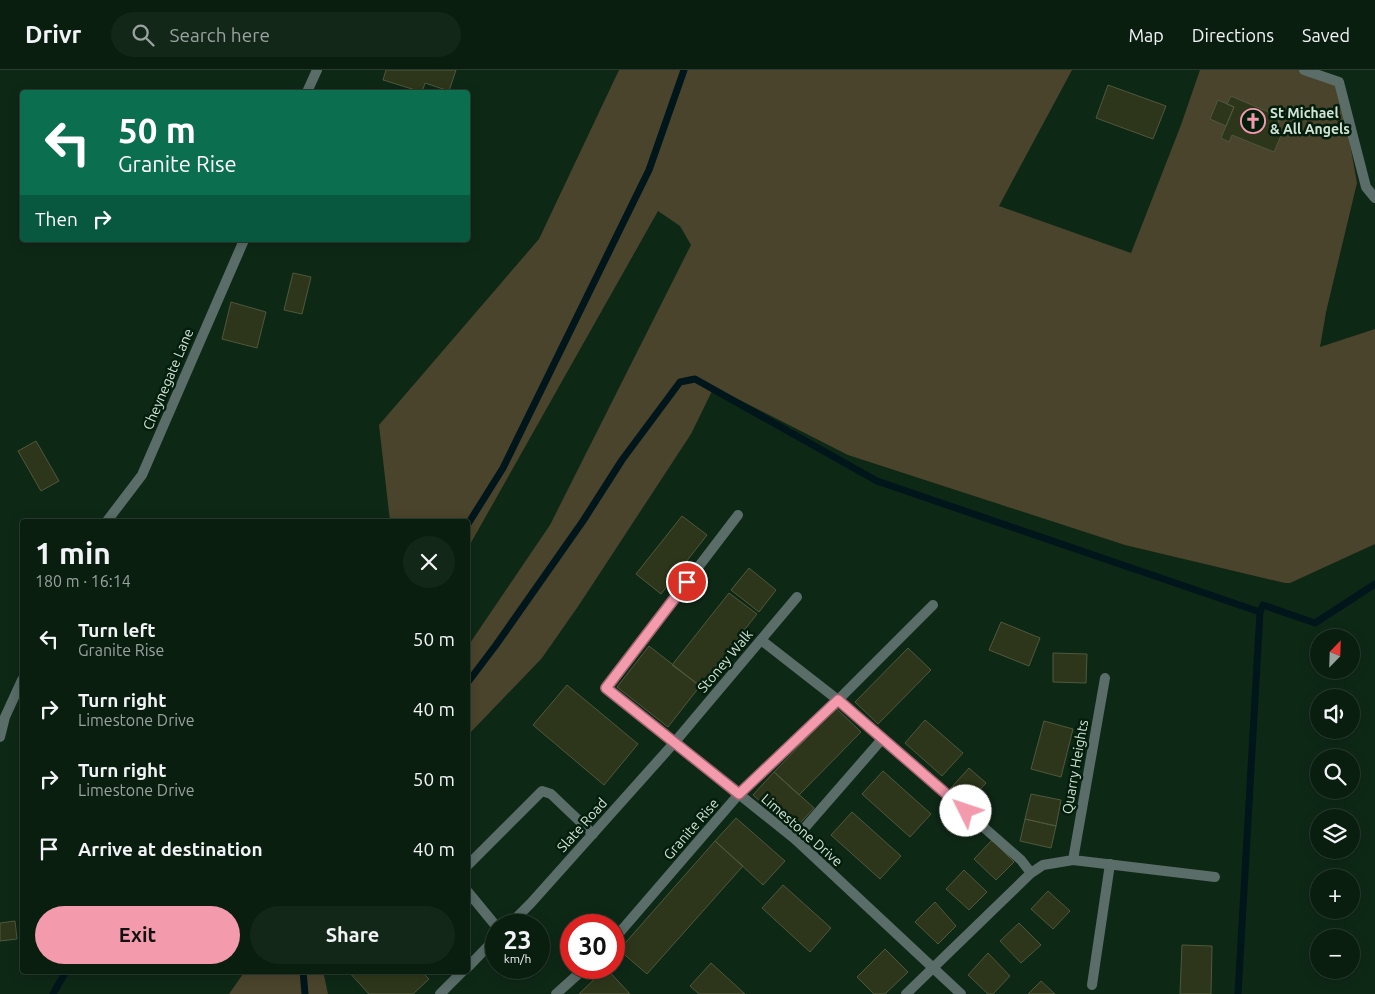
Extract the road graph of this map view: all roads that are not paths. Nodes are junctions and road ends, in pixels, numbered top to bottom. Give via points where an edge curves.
1 (317, 70) edge
2 (1304, 70) edge
3 (308, 90) edge
4 (1375, 198) edge
5 (243, 242) edge
6 (738, 515) dead end
7 (109, 519) edge
8 (797, 597) dead end
9 (933, 605) dead end
10 (761, 640) junction
11 (1105, 678) dead end
12 (20, 684) edge
13 (838, 700) junction
14 (0, 737) edge
15 (883, 738) junction
16 (674, 743) junction
17 (739, 794) junction
18 (594, 834) junction
19 (796, 839) junction
20 (1073, 860) junction
21 (470, 863) edge
22 (1110, 864) junction
23 (1031, 872) junction
24 (1215, 877) dead end
25 (470, 894) edge
26 (486, 914) edge
27 (520, 914) edge
28 (625, 926) edge
29 (485, 949) edge
30 (470, 965) edge
31 (932, 968) junction
32 (460, 974) edge
33 (573, 979) edge
34 (1092, 985) dead end
35 (440, 994) edge
36 (556, 994) edge
37 (906, 994) edge
38 (962, 994) edge

1 - 3 street
2 - 4 street via 1339,82 1366,187
5 - 7 street, Cheynegate Lane via 142,475
6 - 16 street, Limestone Drive via 606,688
8 - 10 street, Stoney Walk
9 - 13 street
10 - 13 street
10 - 16 street, Stoney Walk
11 - 20 street, Quarry Heights
12 - 14 street
13 - 15 street
13 - 17 street, Granite Rise
15 - 19 street
15 - 23 street
16 - 17 street, Limestone Drive
16 - 18 street, Slate Road
17 - 19 street, Limestone Drive
17 - 28 street, Granite Rise
18 - 21 street via 551,794 542,791
18 - 27 street, Slate Road
19 - 31 street, Limestone Drive
20 - 22 street
20 - 23 street via 1044,865
22 - 24 street
22 - 34 street
23 - 31 street
25 - 26 street
29 - 30 street
31 - 37 street
31 - 38 street, Limestone Drive
32 - 35 street
33 - 36 street

